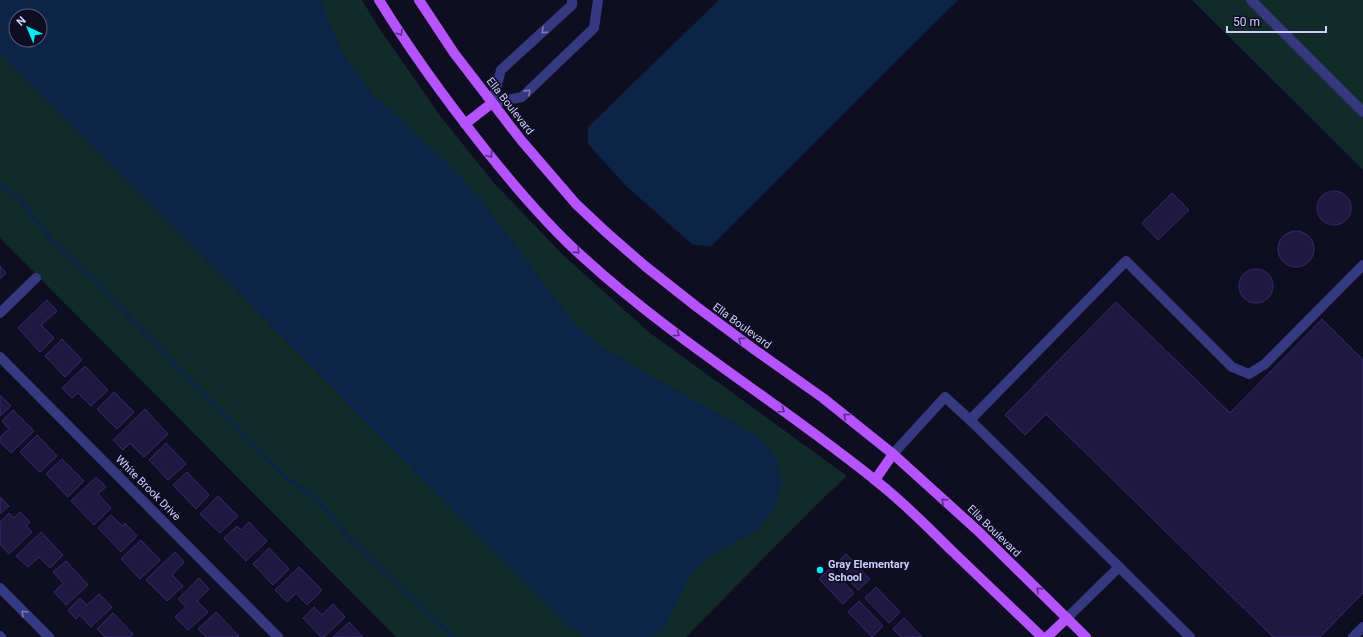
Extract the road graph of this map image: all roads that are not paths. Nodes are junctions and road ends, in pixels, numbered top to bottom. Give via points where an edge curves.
1 (380, 0) edge
2 (419, 0) edge
3 (572, 0) edge
4 (598, 0) edge
5 (1251, 0) edge
6 (492, 103) junction
7 (1363, 112) edge
8 (465, 124) junction
9 (1363, 265) edge
10 (36, 278) dead end
11 (0, 313) edge
12 (0, 357) edge
13 (970, 420) junction
14 (893, 454) junction
15 (875, 480) junction
16 (1119, 567) junction
17 (0, 588) edge
18 (1066, 618) junction
19 (1363, 627) edge
20 (49, 637) edge
21 (278, 637) edge
22 (1042, 637) edge
23 (1047, 637) edge
24 (1086, 637) edge
25 (1190, 637) edge
26 (1353, 637) edge

1 -> 8 main road via 426,72
2 - 6 main road, Ella Boulevard
3 -> 6 street via 572,5 501,70
6 -> 4 street via 522,97 594,28
5 - 7 street
6 - 8 main road
14 -> 6 main road, Ella Boulevard via 823,398 697,307 607,233 549,174
8 -> 15 main road via 552,227 623,292
9 - 13 street via 1265,364 1249,374 1232,367 1126,261
10 - 11 street
12 - 21 street, White Brook Drive
13 - 14 street via 945,396
13 - 16 street
14 - 15 main road
18 -> 14 main road, Ella Boulevard via 977,530
15 - 22 main road
16 - 18 street
16 - 25 street
20 -> 17 street
18 - 23 main road
18 - 24 main road, Ella Boulevard
19 - 26 street

